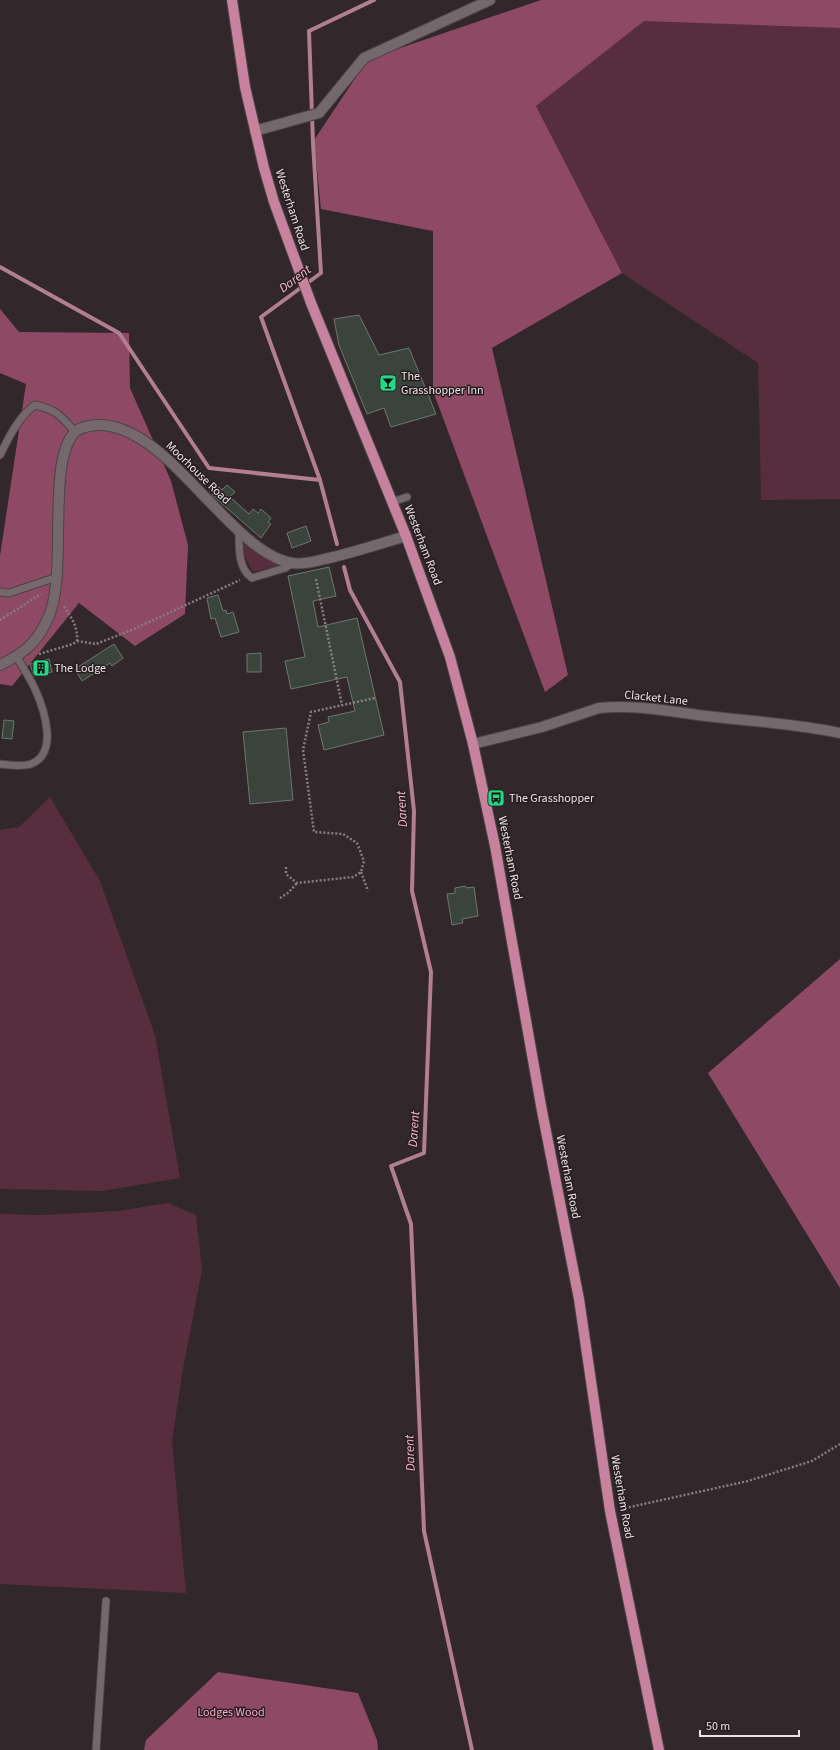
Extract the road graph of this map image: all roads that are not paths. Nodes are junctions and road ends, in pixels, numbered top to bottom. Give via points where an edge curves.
1 (232, 0) edge
2 (490, 0) edge
3 (255, 131) junction
4 (75, 432) junction
5 (0, 455) edge
6 (407, 497) dead end
7 (392, 502) junction
8 (239, 532) junction
9 (406, 536) junction
10 (293, 563) junction
11 (57, 580) junction
12 (0, 592) edge
13 (17, 657) junction
14 (0, 665) edge
15 (840, 733) edge
16 (474, 744) junction
17 (0, 764) edge
18 (106, 1601) dead end
19 (96, 1750) edge
20 (659, 1750) edge

1 - 3 main road, Westerham Road via 240,60
2 - 3 street via 364,58 319,113
3 - 7 main road, Westerham Road via 274,202 301,277
4 - 5 lane via 59,413 35,405 23,416
4 - 8 street, Moorhouse Road via 86,426 101,425 141,439 166,456
4 - 11 street via 66,446 60,472
6 - 7 lane
7 - 9 main road, Westerham Road
8 - 10 street, Moorhouse Road via 275,557
8 - 10 lane via 243,570 252,578
9 - 10 street, Moorhouse Road via 337,557
9 - 16 main road, Westerham Road via 450,657
11 - 12 lane via 9,593
11 - 13 street via 49,616 37,637
13 - 14 street
13 - 17 lane via 36,689 45,717 48,738 42,754 36,761 20,766
15 - 16 street, Clacket Lane via 779,723 608,707
16 - 20 main road, Westerham Road via 579,1299 610,1511
18 - 19 lane

